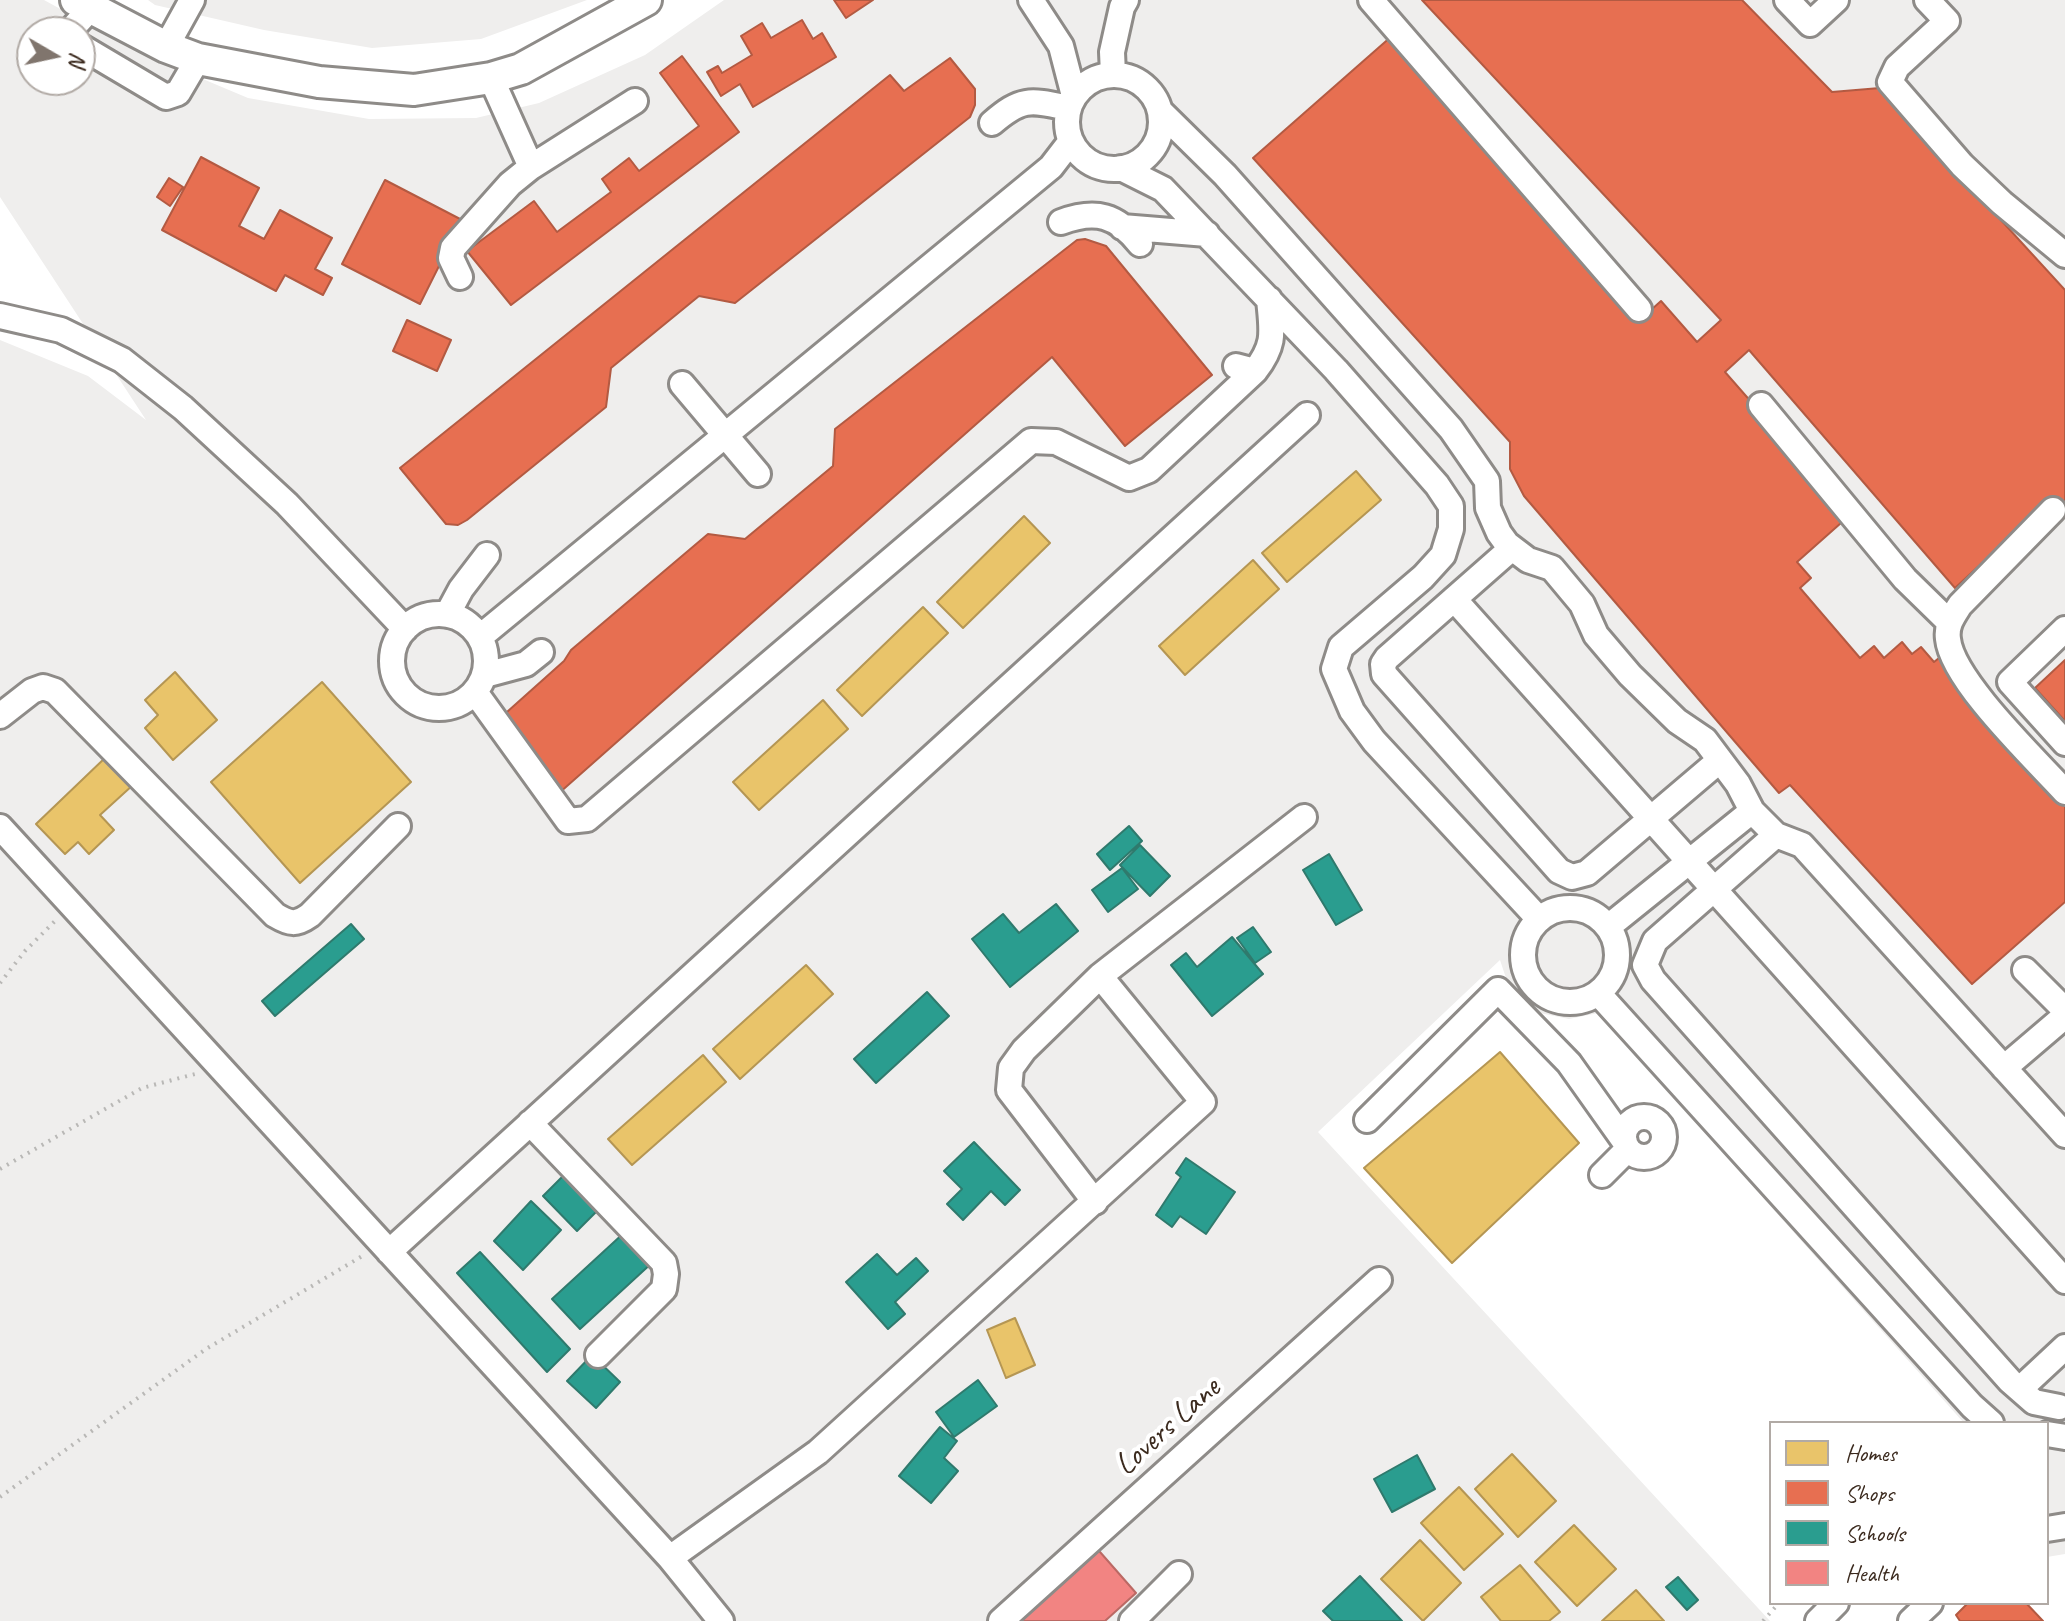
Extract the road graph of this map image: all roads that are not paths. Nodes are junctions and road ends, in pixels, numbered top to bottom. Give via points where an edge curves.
1 (192, 0) edge
2 (646, 0) edge
3 (1031, 0) edge
4 (1126, 0) edge
5 (1371, 0) edge
6 (1787, 0) edge
7 (1836, 0) edge
8 (1927, 0) edge
9 (83, 4) edge
10 (1061, 46) junction
11 (166, 47) junction
12 (96, 55) edge
13 (198, 59) junction
14 (1108, 75) junction
15 (491, 78) junction
16 (635, 101) dead end
17 (1072, 102) junction
18 (1161, 112) junction
19 (992, 123) dead end
20 (1071, 141) junction
21 (1150, 153) junction
22 (1090, 162) junction
23 (531, 167) junction
24 (1051, 167) junction
25 (1121, 168) junction
26 (1163, 189) junction
27 (1061, 222) dead end
28 (1122, 227) junction
29 (1207, 234) junction
30 (1140, 244) dead end
31 (2065, 255) edge
32 (460, 277) dead end
33 (1269, 299) junction
34 (1639, 309) dead end
35 (0, 316) edge
36 (682, 384) dead end
37 (1761, 405) dead end
38 (1307, 415) dead end
39 (725, 436) junction
40 (758, 474) dead end
41 (2053, 510) dead end
42 (1512, 548) junction
43 (487, 555) dead end
44 (1454, 599) junction
45 (447, 615) junction
46 (1949, 622) junction
47 (405, 629) junction
48 (2065, 629) edge
49 (480, 637) junction
50 (541, 652) dead end
51 (480, 684) junction
52 (0, 716) edge
53 (2065, 743) edge
54 (1720, 760) junction
55 (2065, 792) edge
56 (1752, 811) junction
57 (1304, 817) dead end
58 (1651, 819) junction
59 (398, 826) dead end
60 (0, 827) edge
61 (1776, 835) junction
62 (1689, 861) junction
63 (1715, 890) junction
64 (1539, 919) junction
65 (1608, 927) junction
66 (2025, 970) dead end
67 (1100, 976) junction
68 (1532, 983) junction
69 (1598, 993) junction
70 (1555, 1000) junction
71 (1511, 1003) junction
72 (2065, 1010) edge
73 (2065, 1016) edge
74 (1531, 1023) junction
75 (2004, 1068) junction
76 (1597, 1103) junction
77 (1640, 1118) junction
78 (1367, 1120) dead end
79 (530, 1123) junction
80 (2065, 1135) edge
81 (1627, 1146) junction
82 (1602, 1175) dead end
83 (1095, 1202) junction
84 (385, 1248) junction
85 (1379, 1280) dead end
86 (2065, 1281) edge
87 (2065, 1347) edge
88 (598, 1355) dead end
89 (2020, 1389) junction
90 (2059, 1407) dead end
91 (1989, 1421) edge
92 (670, 1558) junction
93 (1179, 1574) dead end
94 (1834, 1605) edge
95 (1928, 1605) edge
96 (721, 1621) edge
97 (1001, 1621) edge
98 (1132, 1621) edge
99 (1818, 1621) edge
100 (1911, 1621) edge

1 - 11 lane
2 - 15 main road via 521,69
3 - 10 lane
4 - 14 lane
5 - 34 lane
6 - 7 lane via 1810,24
8 - 31 lane via 1947,21 1897,67 1890,82 1962,165
9 - 11 main road
10 - 14 lane
10 - 17 lane
11 - 13 main road
12 - 13 lane via 166,97 178,93
13 - 15 main road via 319,82 414,90
14 - 17 lane via 1084,85
14 - 18 lane via 1144,85
15 - 23 lane
16 - 23 lane
17 - 19 lane via 1015,104
17 - 20 lane via 1067,128
18 - 21 lane via 1162,131
18 - 42 lane via 1225,175 1451,429 1487,481 1492,521
20 - 22 lane
20 - 24 lane
21 - 25 lane
21 - 26 lane
22 - 24 lane
22 - 25 lane
23 - 32 lane via 453,248 451,258
24 - 39 lane
25 - 26 lane
26 - 29 lane
27 - 28 lane via 1084,214 1106,217
28 - 29 lane
28 - 30 lane
29 - 33 lane
33 - 51 lane via 1269,354 1246,369 1149,470 1129,478 1056,442 1031,441 587,819 568,821
33 - 64 lane via 1451,506 1443,555 1341,647 1334,669 1352,711
35 - 47 lane via 61,330 122,360 287,504
36 - 39 lane
37 - 46 lane via 1905,579
38 - 79 lane
39 - 40 lane
39 - 49 lane
41 - 46 lane
42 - 44 lane
42 - 54 lane via 1552,568 1630,675 1705,740
43 - 45 lane
44 - 58 lane
44 - 58 lane via 1387,658 1384,674 1532,841 1559,871 1572,877 1587,873
45 - 47 lane via 426,616
45 - 49 lane
46 - 55 lane via 1953,659 1966,681
47 - 51 lane via 394,649 393,672 411,700 445,708 467,700
48 - 53 lane via 2010,682
49 - 51 lane via 487,662
50 - 51 lane
52 - 59 lane via 32,691 55,691 288,923 310,915
54 - 56 lane
54 - 58 lane
56 - 61 lane
56 - 62 lane
57 - 67 lane
58 - 62 lane
60 - 84 lane
61 - 63 lane
61 - 75 lane via 1802,845
62 - 63 lane
62 - 65 lane
63 - 86 lane
63 - 89 lane via 1655,941 1645,965 1653,980
64 - 65 lane via 1570,907 1591,913
64 - 68 lane via 1527,935 1523,955
65 - 69 lane via 1617,957 1612,977
66 - 72 lane
67 - 83 lane via 1024,1050 1011,1068 1009,1090
67 - 83 lane via 1203,1102
68 - 70 lane
68 - 71 lane
69 - 70 lane via 1577,1002
69 - 91 lane
70 - 74 lane
71 - 74 lane
71 - 78 lane via 1498,990
73 - 75 lane
74 - 76 lane
75 - 80 lane
76 - 77 lane
76 - 81 lane
77 - 81 lane via 1627,1127
77 - 81 lane via 1660,1125 1664,1140 1649,1156
79 - 84 lane
79 - 88 lane via 664,1263 664,1289
81 - 82 lane
83 - 92 lane via 818,1452
84 - 92 lane
85 - 97 lane, Lovers Lane
87 - 89 lane
89 - 90 lane via 2034,1402
92 - 96 lane
93 - 98 lane
94 - 99 lane
95 - 100 lane

